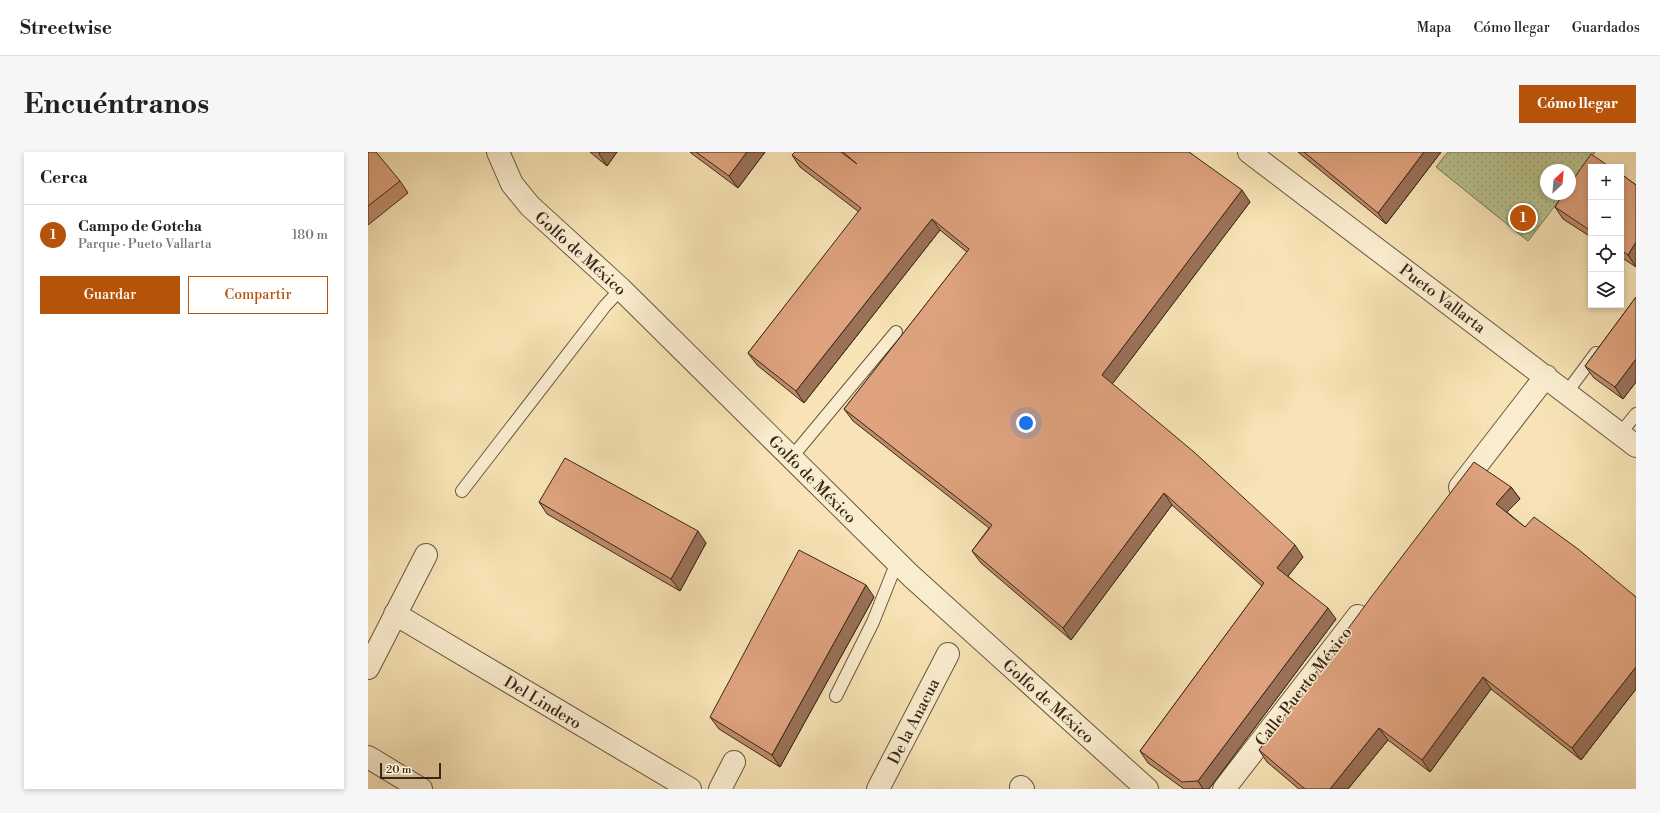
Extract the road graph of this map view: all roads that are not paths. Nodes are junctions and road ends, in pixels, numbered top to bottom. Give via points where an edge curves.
1 (498, 152) edge
2 (1249, 152) edge
3 (621, 289) junction
4 (896, 332) dead end
5 (1604, 343) edge
6 (1546, 376) junction
7 (1566, 392) junction
8 (1636, 414) edge
9 (1628, 440) edge
10 (791, 458) junction
11 (462, 491) dead end
12 (1448, 502) edge
13 (426, 555) dead end
14 (897, 562) junction
15 (1369, 602) edge
16 (395, 614) junction
17 (948, 654) dead end
18 (368, 668) edge
19 (836, 696) dead end
20 (368, 757) edge
21 (734, 762) dead end
22 (421, 789) edge
23 (690, 789) edge
24 (720, 789) edge
25 (878, 789) edge
26 (1148, 789) edge
27 (1224, 789) edge

1 - 3 street, Golfo de México via 512,184 530,206
2 - 6 street, Pueto Vallarta
3 - 10 street, Golfo de México
3 - 11 lane via 605,306
4 - 10 lane
5 - 7 lane
6 - 7 street, Pueto Vallarta
6 - 12 street
7 - 9 street, Pueto Vallarta
8 - 9 lane
10 - 14 street, Golfo de México
13 - 16 street
14 - 19 lane via 873,622
14 - 26 street, Golfo de México
15 - 27 street, Calle Puerto México
16 - 18 street
16 - 23 street, Del Lindero
17 - 25 street, De la Anacua
20 - 22 street
21 - 24 street

